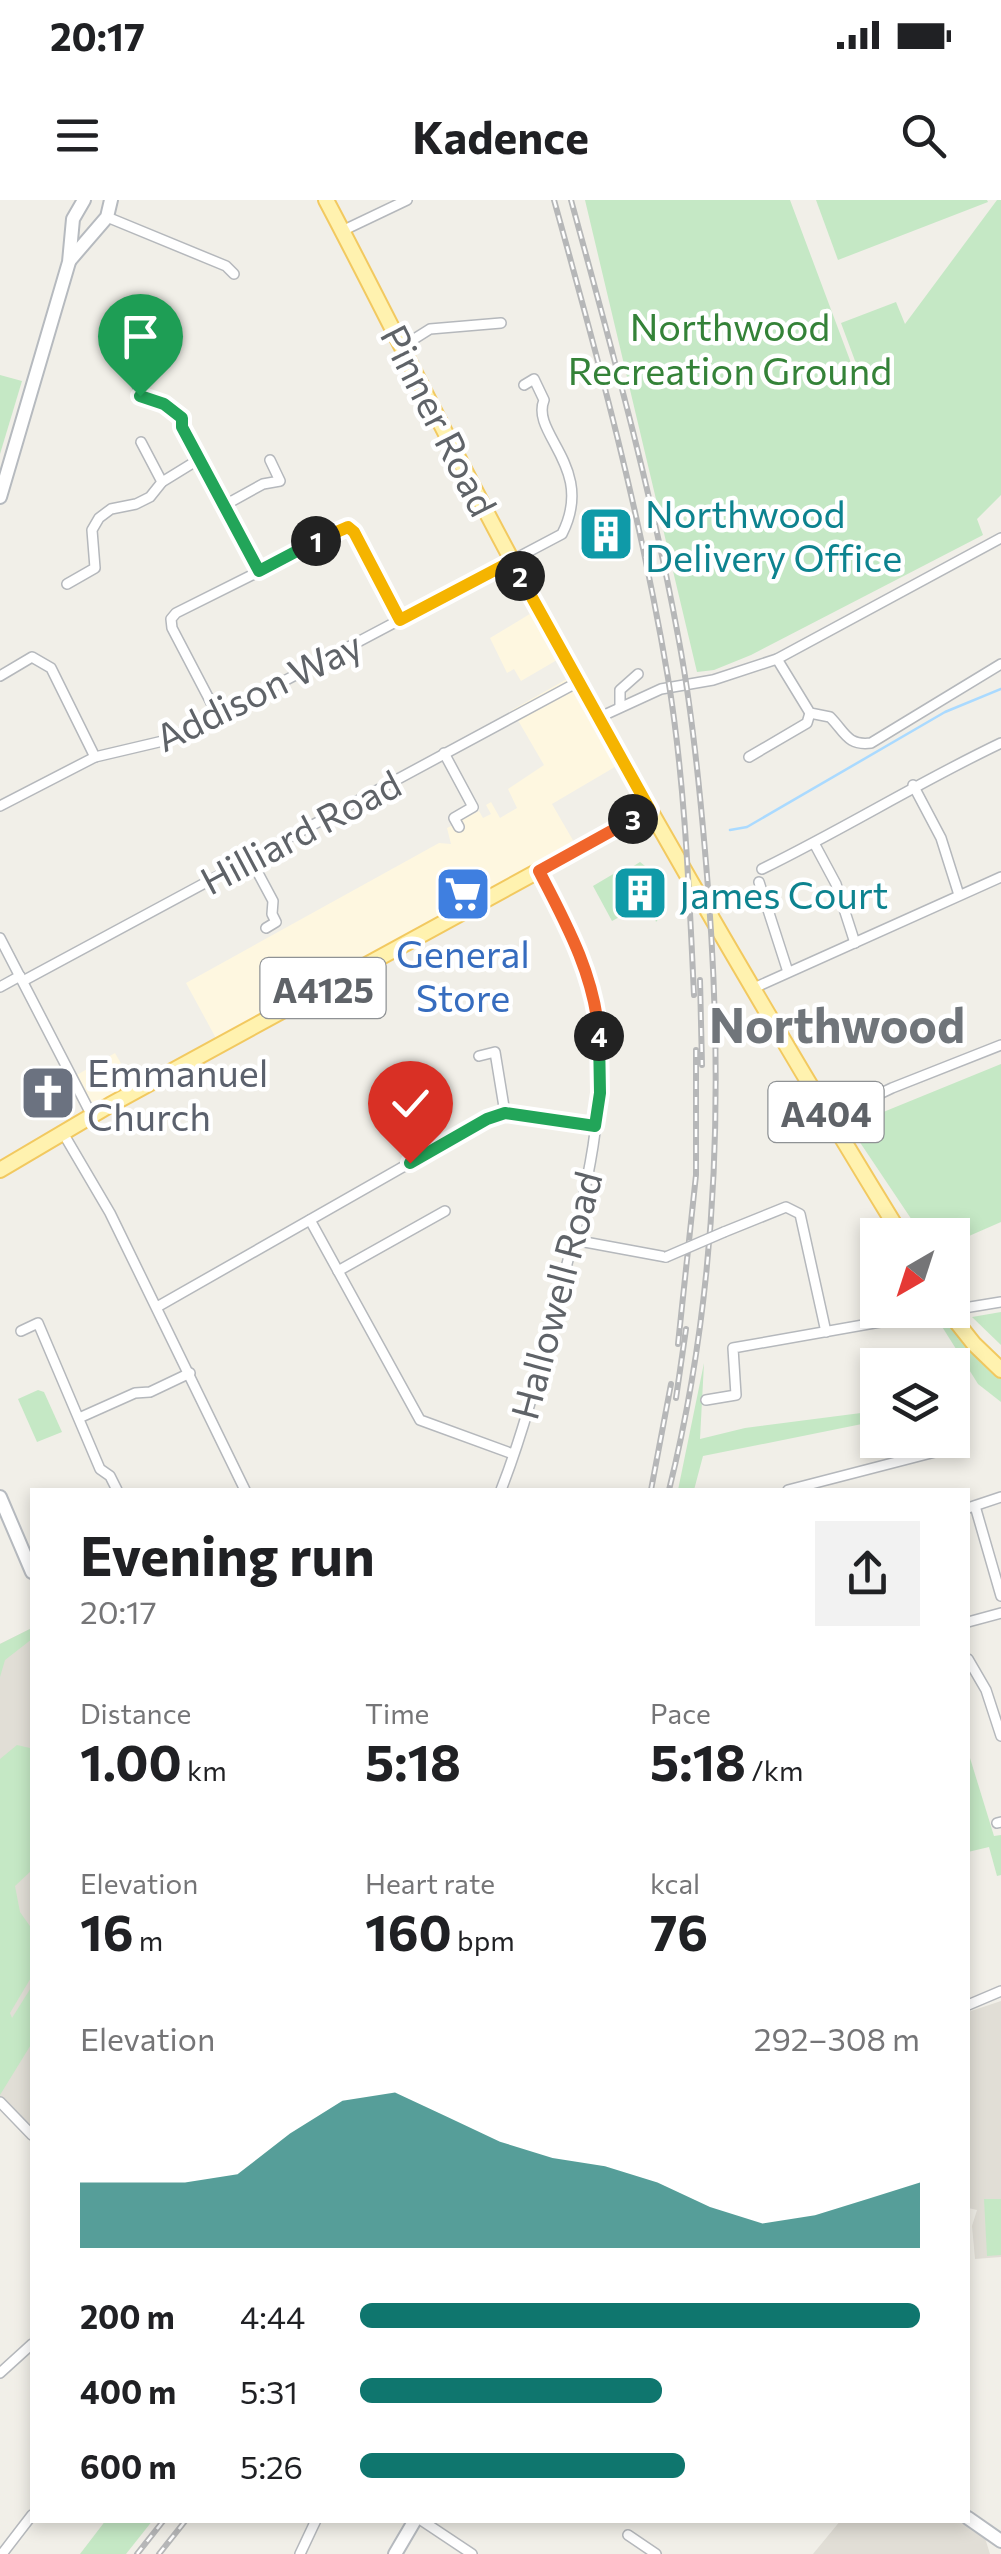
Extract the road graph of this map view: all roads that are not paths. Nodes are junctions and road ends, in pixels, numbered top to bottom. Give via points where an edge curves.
1 (84, 200) edge
2 (111, 200) edge
3 (326, 200) edge
4 (407, 200) edge
5 (106, 217) junction
6 (342, 230) junction
7 (69, 262) junction
8 (234, 274) dead end
9 (500, 324) dead end
10 (402, 346) junction
11 (134, 354) dead end
12 (524, 384) dead end
13 (141, 442) dead end
14 (201, 458) junction
15 (270, 460) dead end
16 (162, 482) junction
17 (0, 498) edge
18 (225, 505) junction
19 (1001, 538) edge
20 (512, 561) junction
21 (259, 571) junction
22 (67, 584) dead end
23 (400, 620) junction
24 (777, 659) junction
25 (1001, 664) edge
26 (638, 674) dead end
27 (0, 676) edge
28 (578, 682) junction
29 (620, 707) junction
30 (810, 713) junction
31 (218, 716) junction
32 (600, 717) junction
33 (1001, 743) edge
34 (444, 753) junction
35 (749, 757) dead end
36 (95, 758) junction
37 (913, 785) junction
38 (0, 806) edge
39 (650, 810) junction
40 (459, 826) dead end
41 (814, 843) junction
42 (250, 858) junction
43 (762, 868) dead end
44 (539, 871) junction
45 (1001, 877) edge
46 (759, 882) dead end
47 (959, 896) junction
48 (266, 928) dead end
49 (0, 938) edge
50 (855, 942) junction
51 (788, 972) junction
52 (22, 978) junction
53 (0, 987) edge
54 (754, 988) junction
55 (1001, 1046) edge
56 (479, 1056) dead end
57 (505, 1113) junction
58 (92, 1116) junction
59 (830, 1118) junction
60 (595, 1126) junction
61 (64, 1132) junction
62 (0, 1170) edge
63 (445, 1211) dead end
64 (891, 1218) edge
65 (310, 1220) junction
66 (574, 1240) junction
67 (338, 1271) junction
68 (1001, 1302) edge
69 (157, 1307) junction
70 (970, 1307) edge
71 (860, 1326) edge
72 (962, 1328) edge
73 (21, 1331) dead end
74 (826, 1332) junction
75 (1001, 1370) edge
76 (190, 1373) junction
77 (706, 1400) dead end
78 (80, 1418) junction
79 (512, 1454) junction
80 (912, 1458) edge
81 (817, 1486) edge
82 (116, 1488) edge
83 (244, 1488) edge
84 (502, 1488) edge
85 (1001, 1497) edge
86 (0, 1498) edge
87 (971, 1507) edge
88 (30, 1567) edge
89 (1001, 1596) edge
90 (1001, 1613) edge
91 (970, 1621) edge
92 (970, 1662) edge
93 (1001, 1736) edge
94 (1001, 1992) edge
95 (970, 2004) edge
96 (0, 2102) edge
97 (30, 2132) edge
98 (30, 2346) edge
99 (0, 2372) edge
100 (30, 2518) edge
101 (970, 2519) edge
102 (315, 2523) edge
103 (416, 2523) edge
104 (423, 2523) edge
105 (628, 2536) dead end
106 (1001, 2542) edge
107 (640, 2543) junction
108 (2, 2554) edge
109 (300, 2554) edge
110 (395, 2554) edge
111 (472, 2554) edge
112 (632, 2554) edge
113 (656, 2554) edge

1 - 7 street via 73,219
2 - 5 street
3 - 6 main road, Pinner Road / A404
4 - 6 street
5 - 7 street
5 - 8 street
6 - 10 main road, Pinner Road / A404
7 - 17 street
9 - 10 street via 430,329
10 - 20 main road, Pinner Road / A404
11 - 14 street via 142,362 140,396 182,418
12 - 20 street, Addison Way via 534,380 544,400 543,420 574,489 562,534
13 - 16 street
14 - 16 street
14 - 18 street
15 - 18 street via 280,481
16 - 22 street via 150,497 99,518 92,530 95,568
18 - 21 street
19 - 24 street
20 - 23 street, Addison Way
20 - 28 main road, Pinner Road / A404
21 - 23 street via 348,527
21 - 31 street via 171,619
23 - 31 street, Addison Way
24 - 29 street
24 - 30 street
25 - 30 street via 871,743 847,740 830,717
26 - 29 street via 620,690
27 - 36 street via 32,657 51,668
28 - 32 main road, Pinner Road / A404
28 - 34 street, Hilliard Road
29 - 32 street
30 - 35 street via 806,723
31 - 36 street, Addison Way via 163,741
32 - 39 main road, Pinner Road / A404
33 - 37 street
34 - 40 street via 473,806 454,818
34 - 42 street, Hilliard Road
36 - 38 street, Addison Way
37 - 41 street
37 - 47 street via 942,838
39 - 44 main road, A4125
39 - 54 main road, Pinner Road / A404
41 - 43 street
41 - 50 street
42 - 48 street via 273,901 276,922
42 - 52 street, Hilliard Road
44 - 58 main road, A4125
44 - 60 street, Hallowell Road via 591,987 600,1050
45 - 47 street
46 - 51 street
47 - 50 street
49 - 52 street
50 - 51 street
51 - 54 street
52 - 53 street, Hilliard Road
52 - 58 street
54 - 59 main road, A404
55 - 59 street
56 - 57 street via 496,1052
57 - 60 street
57 - 65 street
58 - 61 main road, A4125
59 - 64 main road, A404
60 - 66 street, Hallowell Road
61 - 62 main road, A4125
61 - 69 street
63 - 67 street
65 - 67 street
65 - 69 street
66 - 74 street, bridge via 666,1257 778,1209 795,1209
66 - 79 street, Hallowell Road
67 - 79 street via 420,1420
68 - 70 street
69 - 76 street
71 - 74 street
72 - 75 main road
73 - 78 street via 38,1323
74 - 77 street via 733,1348 736,1395
76 - 78 street
76 - 83 street
78 - 82 street via 100,1469
79 - 84 street, Hallowell Road
80 - 81 street
85 - 87 street
86 - 88 street
87 - 89 street
90 - 91 street
92 - 93 street
94 - 95 street
96 - 97 street
98 - 99 street
100 - 108 street
101 - 106 street
102 - 109 street
103 - 110 street
104 - 111 street
105 - 107 street
107 - 112 street
107 - 113 street

